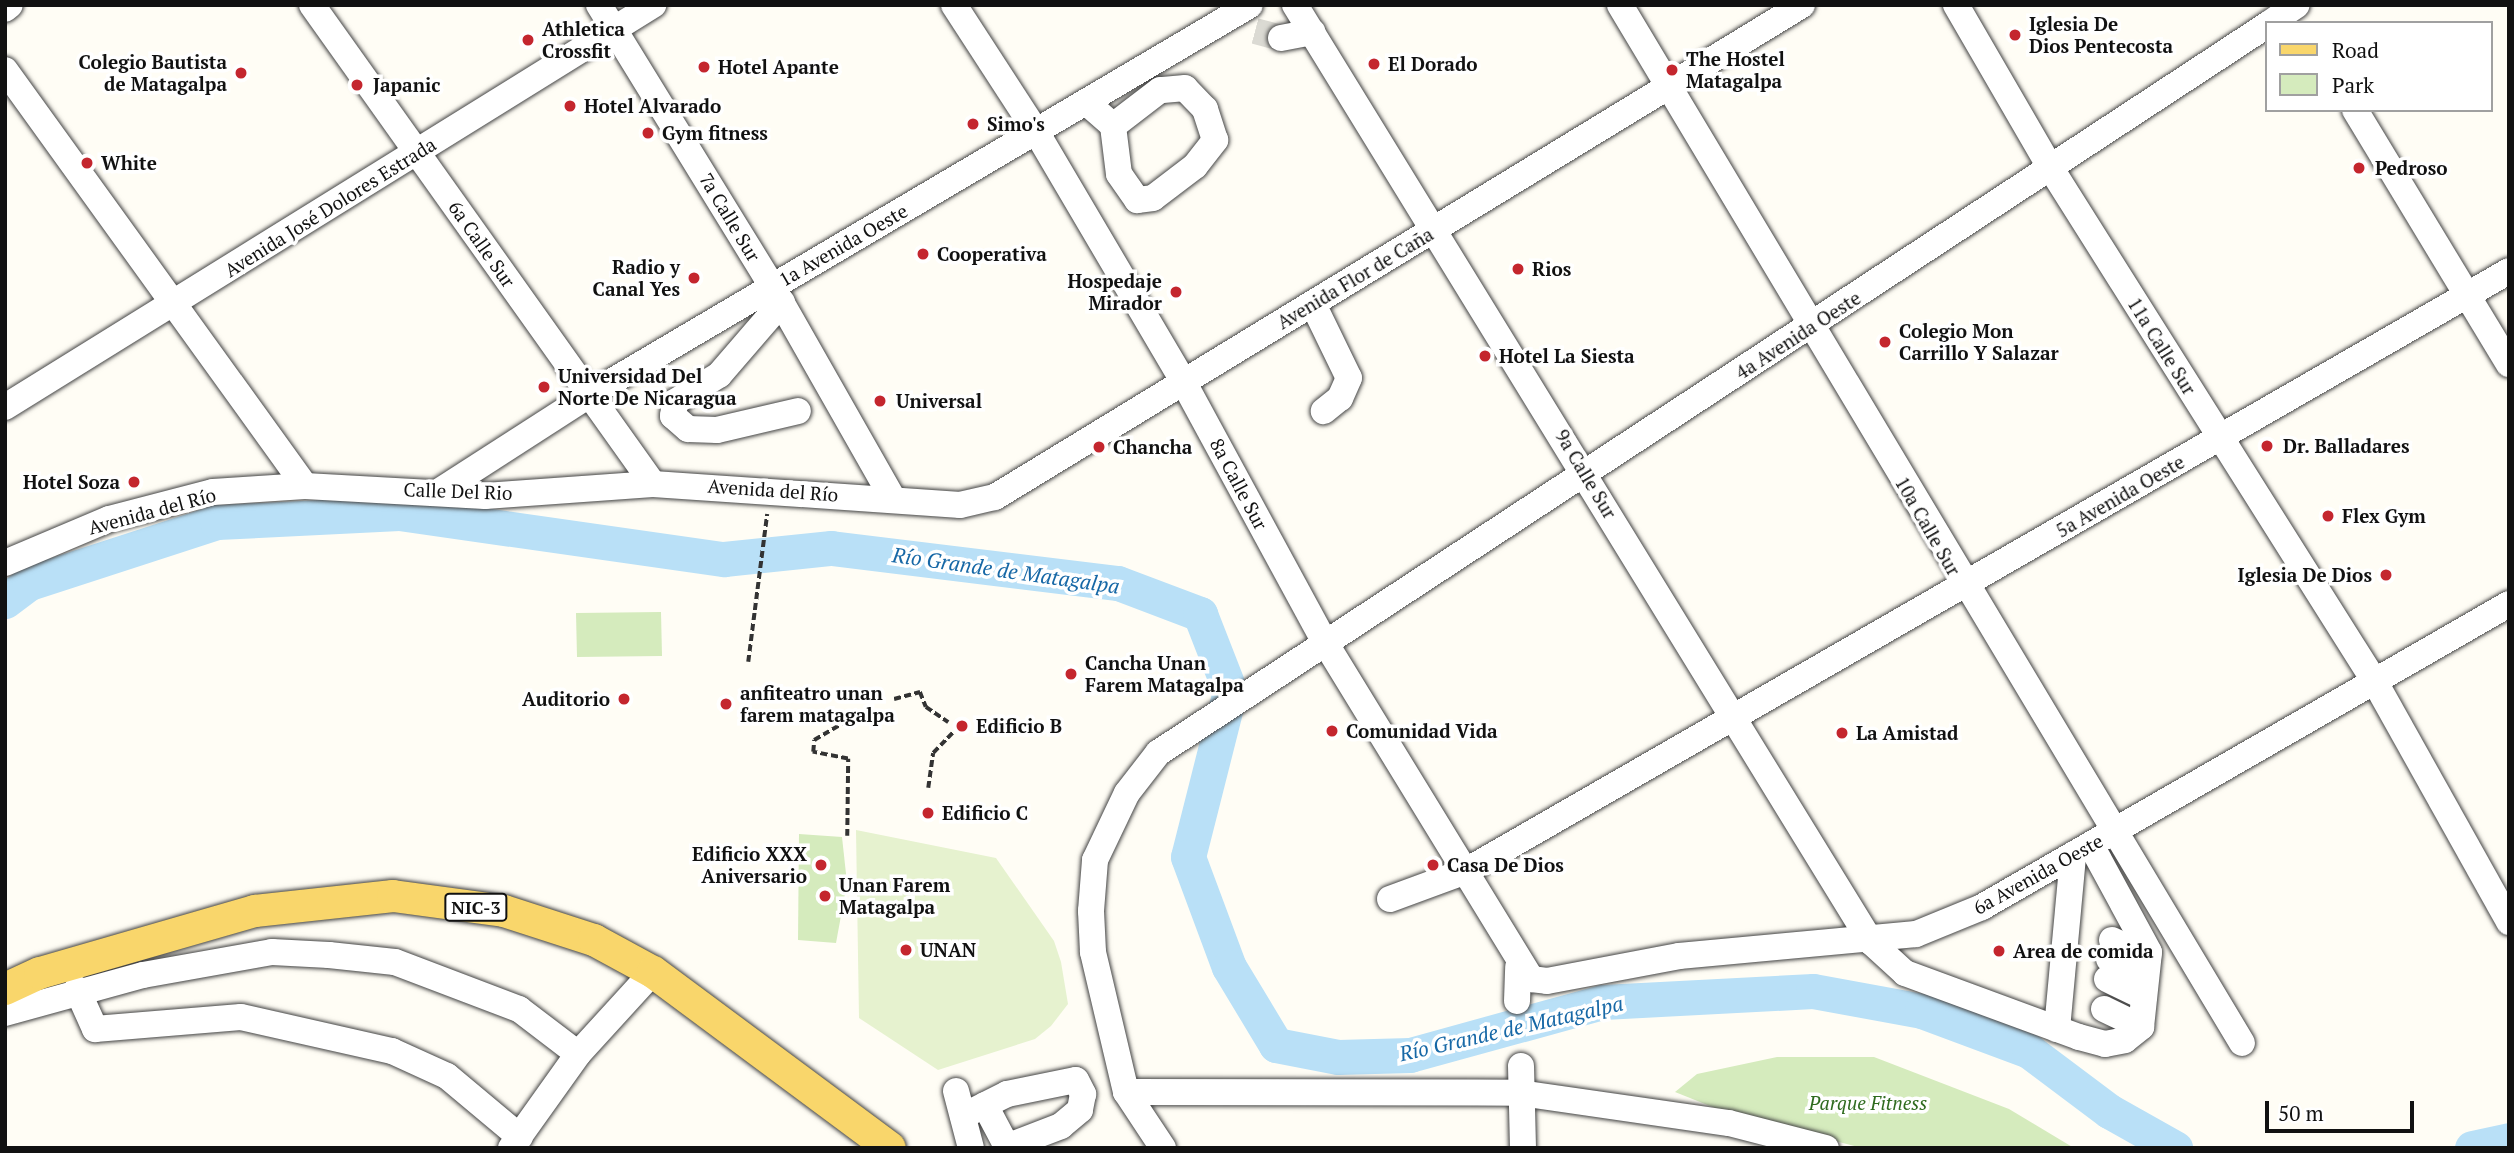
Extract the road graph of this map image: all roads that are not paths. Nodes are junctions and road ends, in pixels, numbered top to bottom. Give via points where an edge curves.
1 (10, 5) edge
2 (312, 5) edge
3 (599, 5) edge
4 (653, 5) edge
5 (954, 5) edge
6 (1295, 5) edge
7 (1620, 5) edge
8 (1802, 5) edge
9 (1956, 5) edge
10 (5, 9) edge
11 (1241, 10) edge
12 (2297, 10) edge
13 (2275, 21) edge
14 (2266, 26) edge
15 (615, 29) junction
16 (1255, 31) tunnel mouth
17 (1312, 32) junction
18 (1281, 38) tunnel mouth
19 (5, 70) edge
20 (1670, 86) junction
21 (1087, 103) junction
22 (2357, 112) edge
23 (1113, 126) junction
24 (1037, 133) junction
25 (417, 153) junction
26 (2050, 167) junction
27 (1436, 229) junction
28 (2509, 271) edge
29 (777, 294) junction
30 (2466, 295) junction
31 (174, 302) junction
32 (1313, 304) junction
33 (1812, 327) junction
34 (2509, 364) edge
35 (1184, 383) junction
36 (589, 394) junction
37 (5, 407) edge
38 (798, 411) dead end
39 (1324, 411) dead end
40 (2220, 438) junction
41 (1586, 472) junction
42 (653, 484) junction
43 (305, 486) junction
44 (440, 491) junction
45 (892, 499) junction
46 (7, 557) edge
47 (1964, 587) junction
48 (2509, 604) edge
49 (1323, 639) junction
50 (2375, 682) junction
51 (1732, 721) junction
52 (2115, 831) junction
53 (2082, 850) junction
54 (1466, 872) junction
55 (1390, 899) dead end
56 (2509, 922) edge
57 (1871, 942) junction
58 (1518, 967) junction
59 (653, 972) junction
60 (5, 989) edge
61 (77, 989) junction
62 (2144, 992) junction
63 (1517, 1001) dead end
64 (5, 1013) edge
65 (2057, 1029) junction
66 (2242, 1043) dead end
67 (578, 1054) junction
68 (1521, 1066) dead end
69 (1126, 1092) junction
70 (1520, 1093) junction
71 (968, 1104) dead end
72 (515, 1142) edge
73 (890, 1148) edge
74 (971, 1148) edge
75 (1163, 1148) edge
76 (1523, 1148) edge
77 (1826, 1148) edge

1 - 10 street
2 - 25 street, 6a Calle Sur
3 - 15 street, 7a Calle Sur
4 - 15 street, Avenida José Dolores Estrada
5 - 24 street, 8a Calle Sur
6 - 17 street, 9a Calle Sur
7 - 20 street, 10a Calle Sur
8 - 20 street, Avenida Flor de Caña
9 - 26 street, 11a Calle Sur
11 - 16 street
11 - 21 street, 1a Avenida Oeste
12 - 13 street, 4a Avenida Oeste
14 - 26 street, 4a Avenida Oeste
15 - 25 street, Avenida José Dolores Estrada
15 - 29 street, 7a Calle Sur
17 - 18 street
17 - 27 street, 9a Calle Sur
19 - 31 street
20 - 27 street, Avenida Flor de Caña
20 - 33 street, 10a Calle Sur
21 - 23 street
21 - 24 street, 1a Avenida Oeste
22 - 30 street
23 - 23 street via 1160,90 1185,88 1205,109 1214,140 1195,166 1153,198 1137,200 1119,174
24 - 29 street, 1a Avenida Oeste
24 - 35 street, 8a Calle Sur
25 - 31 street, Avenida José Dolores Estrada
25 - 36 street, 6a Calle Sur
26 - 33 street, 4a Avenida Oeste
26 - 40 street, 11a Calle Sur
27 - 32 street, Avenida Flor de Caña
27 - 41 street, 9a Calle Sur
28 - 30 street, 5a Avenida Oeste
29 - 36 street, 1a Avenida Oeste
29 - 38 street via 719,375 675,402 673,416 688,429 717,430
29 - 45 street, 7a Calle Sur
30 - 34 street
30 - 40 street, 5a Avenida Oeste
31 - 37 street, Avenida José Dolores Estrada
31 - 43 street
32 - 35 street, Avenida Flor de Caña
32 - 39 street via 1349,378 1340,398
33 - 41 street, 4a Avenida Oeste
33 - 47 street, 10a Calle Sur
35 - 45 street, Avenida Flor de Caña via 995,497 960,505
35 - 49 street, 8a Calle Sur
36 - 42 street, 6a Calle Sur
36 - 44 street, 1a Avenida Oeste
40 - 47 street, 5a Avenida Oeste
40 - 50 street, 11a Calle Sur
41 - 49 street, 4a Avenida Oeste
41 - 51 street, 9a Calle Sur
42 - 44 street, Calle Del Rio via 485,496
42 - 45 street, Avenida del Río via 771,487
43 - 44 street, Calle Del Rio
43 - 46 street, Avenida del Río via 187,499 109,519
47 - 51 street, 5a Avenida Oeste
47 - 52 street, 10a Calle Sur
48 - 50 street, 6a Avenida Oeste
49 - 54 street, 8a Calle Sur
49 - 69 street, 4a Avenida Oeste via 1158,753 1122,804 1095,860 1093,952
50 - 52 street, 6a Avenida Oeste
50 - 56 street, 11a Calle Sur
51 - 54 street, 5a Avenida Oeste
51 - 57 street, 9a Calle Sur
52 - 53 street, 6a Avenida Oeste
52 - 66 street, 10a Calle Sur
53 - 57 street, 6a Avenida Oeste via 1982,907 1916,934
53 - 62 street
53 - 65 street
54 - 55 street, 5a Avenida Oeste
54 - 58 street, 8a Calle Sur
57 - 58 street, 6a Avenida Oeste via 1679,956 1547,981 1531,979
57 - 65 street, 9a Calle Sur via 1905,973
58 - 63 street
59 - 60 main road, NIC-3 via 594,940 504,911 393,896 255,911 40,973
59 - 67 street
59 - 73 main road, NIC-3
61 - 64 street
61 - 67 street via 272,953 395,962 519,1009
61 - 72 street via 95,1029 241,1017 392,1051 447,1076
62 - 62 street via 2108,974
62 - 65 street, 9a Calle Sur via 2125,1040 2105,1044
67 - 72 street
68 - 70 street
69 - 70 street
69 - 75 street
70 - 76 street
70 - 77 street via 1729,1123
71 - 74 street

